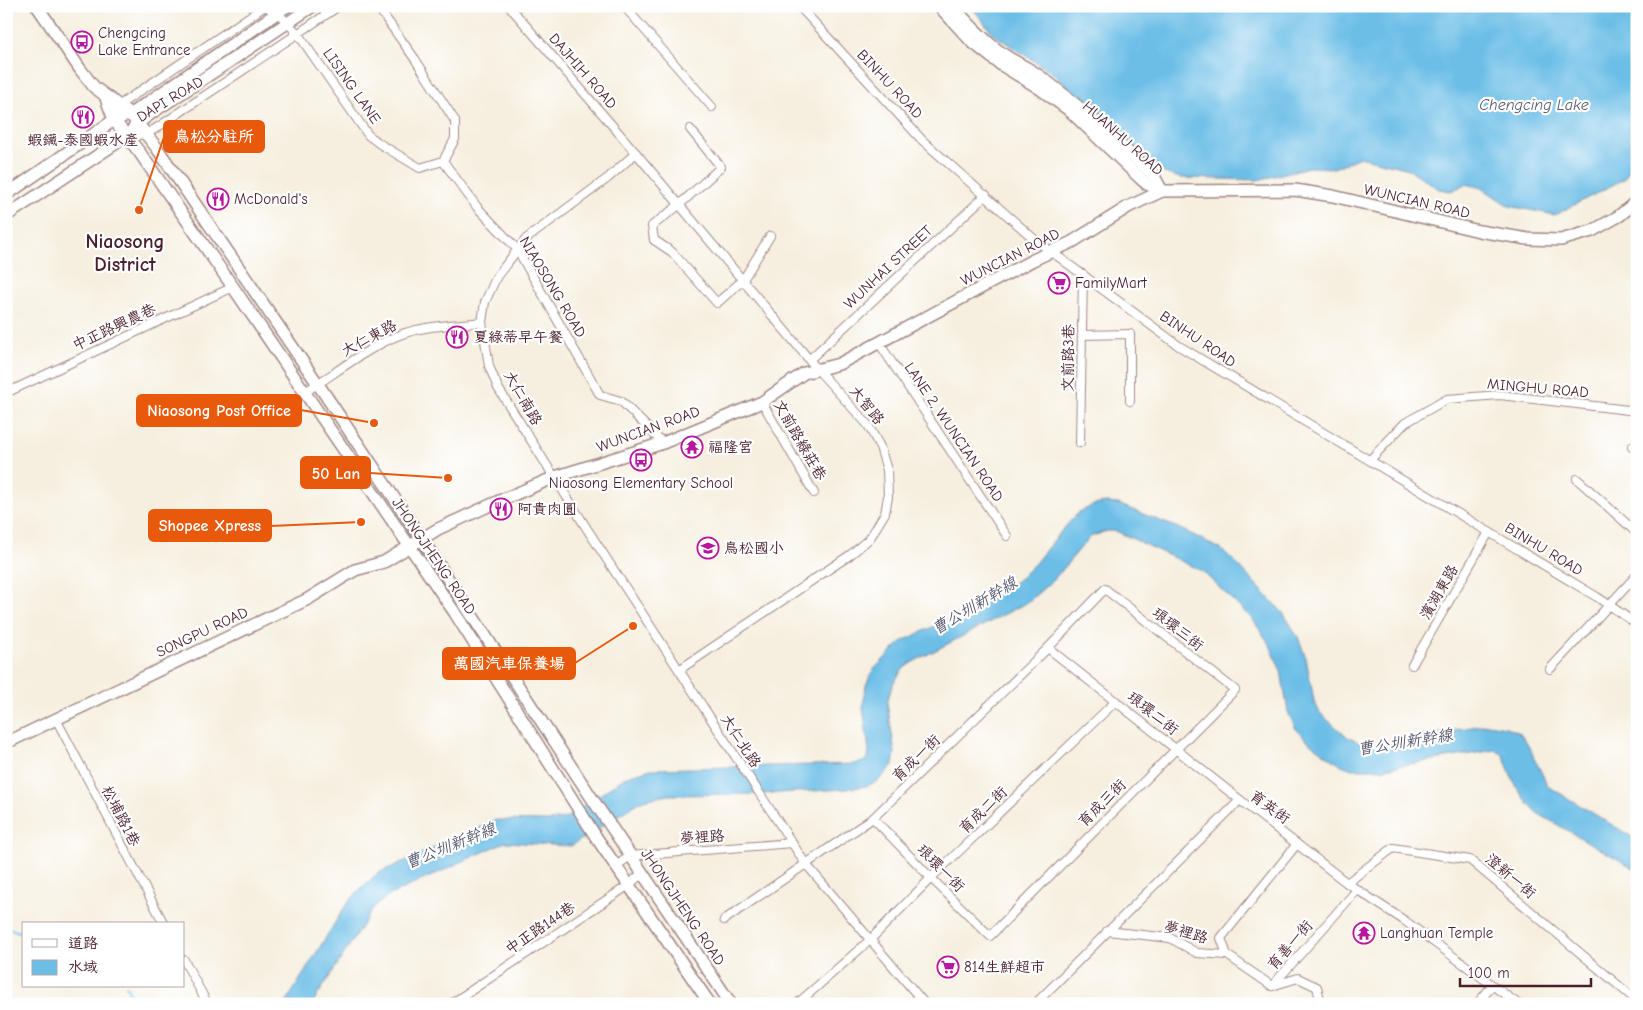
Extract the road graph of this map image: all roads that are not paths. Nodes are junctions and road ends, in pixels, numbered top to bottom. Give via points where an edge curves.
1 (37, 6) edge
2 (264, 6) edge
3 (313, 6) edge
4 (339, 6) edge
5 (377, 6) edge
6 (509, 6) edge
7 (624, 6) edge
8 (799, 6) edge
9 (939, 6) edge
10 (953, 6) edge
11 (282, 10) edge
12 (288, 22) junction
13 (298, 34) junction
14 (106, 98) junction
15 (118, 106) junction
16 (712, 107) dead end
17 (134, 119) junction
18 (114, 120) junction
19 (690, 129) dead end
20 (146, 134) junction
21 (127, 136) junction
22 (636, 153) junction
23 (444, 162) junction
24 (1162, 191) junction
25 (6, 195) edge
26 (986, 195) junction
27 (1637, 201) edge
28 (679, 205) junction
29 (6, 216) edge
30 (770, 236) dead end
31 (517, 249) junction
32 (1052, 251) junction
33 (1083, 274) junction
34 (743, 280) junction
35 (233, 287) junction
36 (482, 322) junction
37 (1082, 335) junction
38 (878, 343) junction
39 (809, 360) junction
40 (817, 369) junction
41 (318, 384) junction
42 (306, 392) junction
43 (6, 394) edge
44 (1130, 401) dead end
45 (762, 402) junction
46 (1637, 411) edge
47 (663, 443) junction
48 (1080, 444) dead end
49 (1370, 460) junction
50 (555, 477) junction
51 (1578, 479) dead end
52 (814, 493) dead end
53 (1489, 532) junction
54 (1637, 533) edge
55 (1007, 536) dead end
56 (422, 539) junction
57 (409, 547) junction
58 (1637, 575) edge
59 (1105, 589) joint
60 (1609, 606) junction
61 (1637, 624) edge
62 (1048, 648) junction
63 (1412, 666) dead end
64 (1550, 669) dead end
65 (679, 670) junction
66 (1235, 690) joint
67 (1116, 701) junction
68 (56, 719) junction
69 (6, 743) edge
70 (1176, 748) junction
71 (1240, 800) junction
72 (873, 818) junction
73 (792, 843) junction
74 (1297, 844) junction
75 (630, 856) junction
76 (805, 863) junction
77 (616, 866) junction
78 (642, 874) junction
79 (931, 878) junction
80 (1347, 883) junction
81 (629, 885) junction
82 (1357, 890) junction
83 (724, 920) dead end
84 (163, 922) edge
85 (1106, 931) junction
86 (990, 936) joint
87 (870, 940) junction
88 (1227, 955) junction
89 (185, 962) edge
90 (1272, 986) junction
91 (1492, 986) junction
92 (1637, 1001) edge
93 (207, 1003) edge
94 (451, 1004) edge
95 (710, 1004) edge
96 (731, 1004) edge
97 (797, 1004) edge
98 (925, 1004) edge
99 (1035, 1004) edge
100 (1321, 1004) edge
101 (1477, 1004) edge
102 (1518, 1004) edge

1 - 14 main road, JHONGJHENG ROAD via 80,70
2 - 11 street, LISING LANE
2 - 15 street, DAPI ROAD
3 - 12 main road, DAPI ROAD
4 - 13 street, DAPI ROAD
5 - 23 street via 455,121 455,139
6 - 22 street, DAJHIH ROAD
7 - 16 street
8 - 26 street, BINHU ROAD via 922,140
9 - 24 main road, HUANHU ROAD via 972,42 1069,110 1141,179
10 - 24 main road, HUANHU ROAD via 985,40 1073,102 1154,176
11 - 12 street, LISING LANE
11 - 17 main road, DAPI ROAD
12 - 13 street, LISING LANE
12 - 17 main road, DAPI ROAD
13 - 20 street, DAPI ROAD
13 - 23 street, LISING LANE via 368,135 420,168
14 - 15 main road, JHONGJHENG ROAD
14 - 18 main road, JHONGJHENG ROAD
15 - 17 main road, JHONGJHENG ROAD
15 - 18 street, DAPI ROAD
17 - 18 main road, DAPI ROAD
17 - 20 main road, JHONGJHENG ROAD
17 - 21 main road, DAPI ROAD
18 - 21 main road, JHONGJHENG ROAD
18 - 25 main road
19 - 28 street via 721,167
20 - 21 street, DAPI ROAD
20 - 41 main road, JHONGJHENG ROAD
21 - 29 main road
21 - 35 main road, JHONGJHENG ROAD
22 - 28 street, 大智路
22 - 31 street, 大仁南路
23 - 31 street, NIAOSONG ROAD via 477,207
24 - 27 main road, WUNCIAN ROAD via 1295,190 1479,231 1528,239 1561,240 1592,231
24 - 32 main road, WUNCIAN ROAD
26 - 32 street, BINHU ROAD
26 - 39 street, WUNHAI STREET
28 - 34 street, 大智路
28 - 34 street via 652,226 654,240 672,252 717,304
30 - 34 street
31 - 36 street, 大仁南路 via 497,276 485,302
31 - 47 street, NIAOSONG ROAD via 600,395 621,401
32 - 33 street, BINHU ROAD
32 - 38 main road, WUNCIAN ROAD
33 - 37 street, 文前路3巷
33 - 49 street, BINHU ROAD via 1180,346
34 - 39 street, 大智路
35 - 42 main road, JHONGJHENG ROAD
35 - 43 street, 中正路興農巷
36 - 41 street, 大仁東路 via 404,333 380,344
36 - 50 street, 大仁南路 via 489,366 498,388
37 - 44 street via 1130,334
37 - 48 street, 文前路3巷
38 - 40 main road, WUNCIAN ROAD via 839,364
38 - 55 street, LANE 2, WUNCIAN ROAD
39 - 40 street, 大智路
40 - 45 main road, WUNCIAN ROAD
40 - 65 street, 大智路 via 868,425 880,447 887,470 885,513 870,538 850,555
41 - 42 street, 大仁東路
41 - 56 main road, JHONGJHENG ROAD
42 - 57 main road, JHONGJHENG ROAD
45 - 47 main road, WUNCIAN ROAD
45 - 52 street, 文前路綠莊巷
46 - 49 street, MINGHU ROAD via 1500,396 1447,399 1405,423
47 - 50 main road, WUNCIAN ROAD
49 - 53 street, BINHU ROAD
50 - 56 main road, WUNCIAN ROAD via 463,517
50 - 65 street, 大仁北路
51 - 54 street
53 - 60 street, BINHU ROAD
53 - 63 street, 濱湖東路
56 - 57 main road, SONGPU ROAD
56 - 75 main road, JHONGJHENG ROAD
57 - 68 main road, SONGPU ROAD via 384,562 355,570 308,599
57 - 77 main road, JHONGJHENG ROAD via 455,613
58 - 60 street
59 - 62 street, 育成一街
59 - 66 street, 琅環三街
60 - 61 street, BINHU ROAD
60 - 64 street
62 - 67 street, 琅環二街
62 - 72 street, 育成一街
65 - 73 street, 大仁北路
66 - 70 street, 育成三街
67 - 70 street, 琅環二街
67 - 79 street, 育成二街
68 - 69 main road, SONGPU ROAD
68 - 84 street, 松埔路1巷
70 - 71 street, 琅環二街
70 - 86 street, 育成三街
71 - 74 street, 育英街
71 - 85 street, 育英街
72 - 76 street, 育成一街
72 - 79 street, 琅環一街
73 - 75 street, 夢裡路
73 - 76 street, 大仁北路
74 - 80 street, 育英街
74 - 88 street via 1221,938
75 - 77 street
75 - 78 main road, JHONGJHENG ROAD
76 - 83 street, 育成一街
76 - 87 street, 大仁北路
77 - 81 main road
78 - 81 street, 中正路144巷
78 - 96 main road, JHONGJHENG ROAD
79 - 86 street, 琅環一街
79 - 87 street, 育成二街
80 - 82 street, 育英街
80 - 92 street, 澄新一街 via 1393,848 1470,860
81 - 94 street, 中正路144巷
81 - 95 main road
82 - 90 street, 育善一街
82 - 91 street, 育英街 via 1405,921
85 - 88 street, 夢裡路 via 1170,938 1197,953
85 - 99 street, 育英街
87 - 97 street, 育成二街
87 - 98 street, 大仁北路
88 - 90 street, 育善一街
89 - 93 street
90 - 100 street via 1298,978 1317,987
91 - 101 street
91 - 102 street, 育英街

